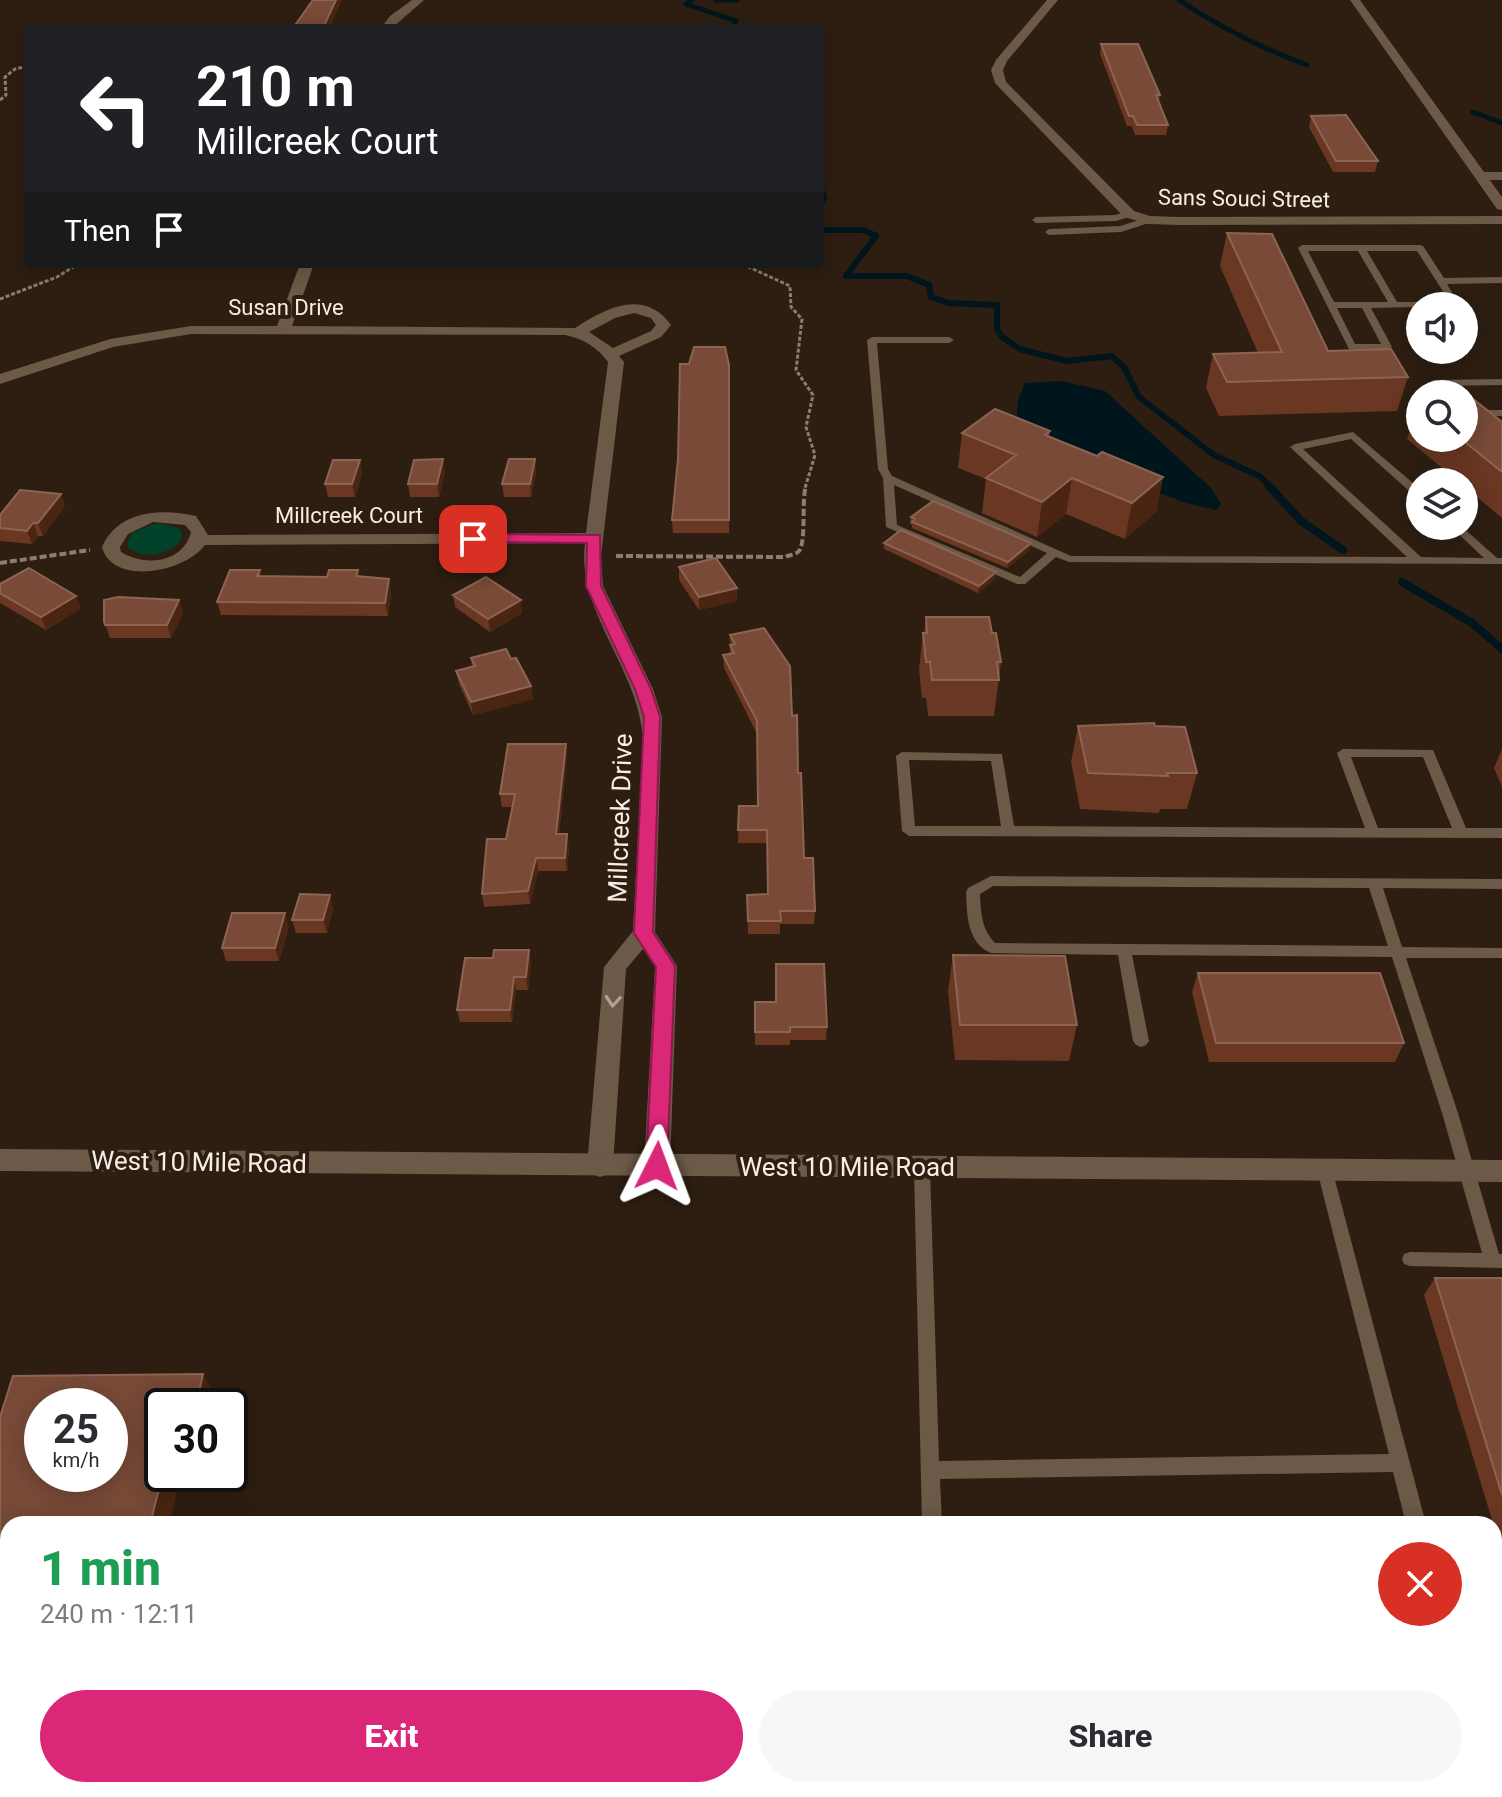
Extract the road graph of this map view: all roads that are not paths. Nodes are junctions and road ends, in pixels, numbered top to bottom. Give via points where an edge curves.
1 (419, 0) edge
2 (1053, 0) edge
3 (1355, 0) edge
4 (389, 24) edge
5 (1481, 176) junction
6 (1502, 176) edge
7 (1502, 206) edge
8 (1129, 214) junction
9 (1036, 220) dead end
10 (1149, 220) junction
11 (1502, 220) edge
12 (1049, 232) dead end
13 (1361, 248) junction
14 (306, 268) edge
15 (1502, 280) edge
16 (1441, 281) junction
17 (1331, 305) junction
18 (1365, 305) junction
19 (1394, 305) junction
20 (283, 329) junction
21 (578, 333) junction
22 (949, 340) dead end
23 (605, 348) junction
24 (0, 379) edge
25 (1478, 382) edge
26 (1502, 382) edge
27 (1478, 413) edge
28 (1502, 413) edge
29 (888, 478) junction
30 (1406, 482) edge
31 (200, 540) junction
32 (1472, 540) edge
33 (594, 547) junction
34 (1054, 553) junction
35 (1418, 561) junction
36 (1498, 561) edge
37 (1008, 831) junction
38 (1373, 832) junction
39 (1461, 833) junction
40 (1502, 833) edge
41 (1374, 882) junction
42 (1502, 884) edge
43 (644, 933) junction
44 (1124, 950) junction
45 (1502, 953) edge
46 (1400, 954) junction
47 (1141, 1041) dead end
48 (0, 1160) edge
49 (600, 1166) junction
50 (657, 1166) junction
51 (922, 1168) junction
52 (1325, 1170) junction
53 (1467, 1171) junction
54 (1502, 1171) edge
55 (1410, 1259) dead end
56 (1497, 1261) edge
57 (1400, 1463) junction
58 (931, 1470) junction
59 (932, 1516) edge
60 (1414, 1516) edge

1 - 4 street
2 - 8 street, Sans Souci Street via 1002,60 997,70 1001,83
3 - 5 street
5 - 6 street
5 - 7 street
8 - 9 lane
8 - 10 street, Sans Souci Street
10 - 11 street, Sans Souci Street
10 - 12 lane via 1121,229
13 - 16 lane via 1420,248
13 - 17 lane via 1302,248
13 - 19 lane
14 - 20 street
15 - 16 lane
16 - 19 lane via 1456,305
17 - 18 lane
17 - 18 lane via 1352,347 1387,347
18 - 19 lane
20 - 21 street, Susan Drive
20 - 24 street, Susan Drive via 147,336
21 - 23 street, Susan Drive
21 - 23 street via 620,309 643,310 664,325 656,334
22 - 29 lane via 872,340
23 - 33 street, Millcreek Drive via 616,362
25 - 26 lane
27 - 28 lane
29 - 34 lane
29 - 34 lane via 892,527 1021,582
30 - 35 lane via 1353,435 1295,447
31 - 31 street via 190,520 153,517 119,532 111,547 120,561 159,565 186,555
31 - 33 street, Millcreek Court
32 - 36 lane
33 - 43 street, Millcreek Drive via 594,586 652,717
34 - 35 lane via 1069,559
35 - 36 lane
37 - 37 lane via 909,831 902,756 997,757
37 - 38 lane
38 - 39 lane
38 - 39 lane via 1343,753 1428,753
39 - 40 lane
41 - 42 lane
41 - 44 lane via 991,881 973,892 974,925 991,948
41 - 46 lane
43 -> 49 street, Millcreek Drive via 615,967
43 - 50 street, Millcreek Drive via 666,966
44 - 46 lane
44 - 47 lane
45 - 46 lane
46 - 53 lane
48 - 49 street, West 10 Mile Road
49 - 50 street, West 10 Mile Road
50 - 51 street, West 10 Mile Road
51 - 52 street, West 10 Mile Road
51 - 58 lane
52 - 53 street, West 10 Mile Road
52 - 57 lane
53 - 54 street, West 10 Mile Road
53 - 56 lane
55 - 56 lane
57 - 58 lane
57 - 60 lane
58 - 59 lane

